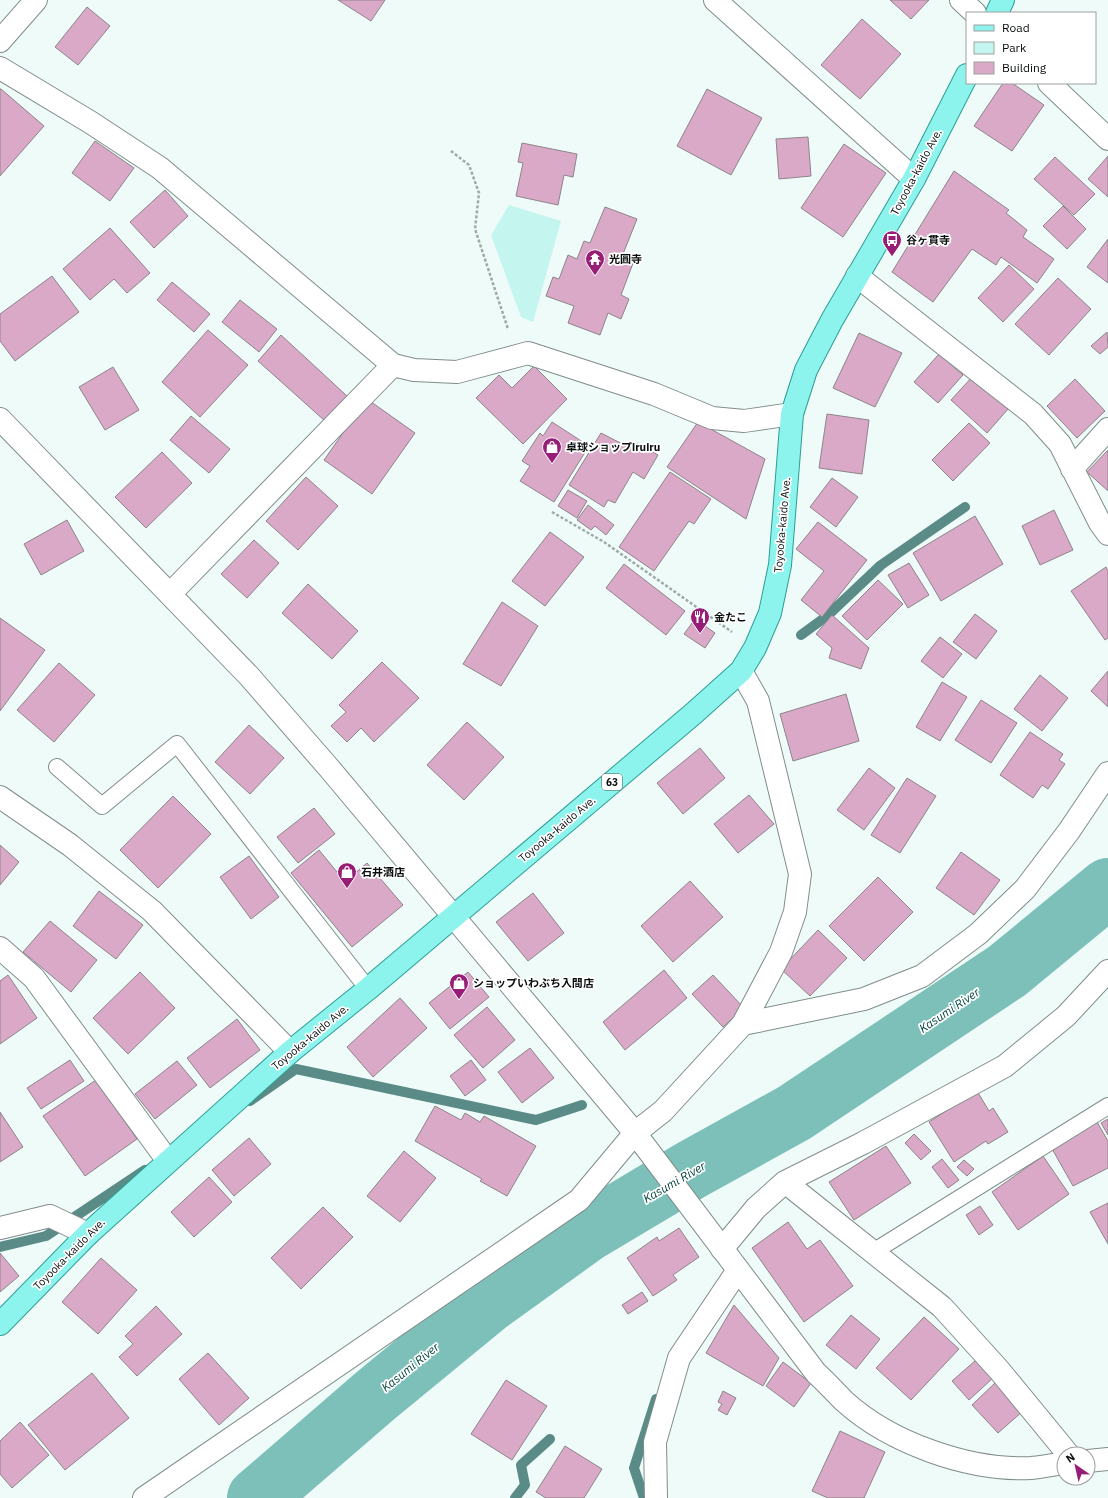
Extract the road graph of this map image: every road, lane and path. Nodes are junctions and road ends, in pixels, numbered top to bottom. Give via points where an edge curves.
1 (36, 0) edge
2 (715, 0) edge
3 (961, 0) edge
4 (1003, 0) edge
5 (974, 12) edge
6 (997, 12) edge
7 (0, 40) edge
8 (0, 68) edge
9 (966, 77) edge
10 (1050, 84) edge
11 (1108, 139) edge
12 (451, 151) dead end
13 (914, 179) junction
14 (857, 276) junction
15 (518, 356) junction
16 (393, 365) junction
17 (792, 414) junction
18 (0, 419) edge
19 (1108, 429) edge
20 (1072, 468) junction
21 (552, 512) dead end
22 (1108, 534) edge
23 (170, 594) junction
24 (755, 648) junction
25 (741, 671) junction
26 (57, 767) dead end
27 (1108, 773) edge
28 (0, 796) edge
29 (454, 915) junction
30 (0, 948) edge
31 (1108, 971) edge
32 (368, 989) junction
33 (743, 1024) junction
34 (290, 1052) junction
35 (1108, 1106) edge
36 (640, 1140) junction
37 (168, 1161) junction
38 (785, 1182) junction
39 (0, 1228) edge
40 (88, 1234) junction
41 (722, 1249) junction
42 (873, 1252) junction
43 (738, 1270) junction
44 (0, 1324) edge
45 (1061, 1446) edge
46 (1108, 1459) edge
47 (1096, 1460) edge
48 (1056, 1464) edge
49 (144, 1498) edge
50 (656, 1498) edge

1 - 7 street
2 - 13 street
3 - 5 street
4 - 6 main road
8 - 16 street via 160,168
9 - 13 main road, Toyooka-kaido Ave. / 63
10 - 11 street
12 - 15 path via 469,165 479,193 474,229
13 - 14 main road, Toyooka-kaido Ave. / 63
14 - 17 main road, Toyooka-kaido Ave. / 63 via 806,370
14 - 20 street via 1033,414 1060,444
15 - 16 street via 457,372 414,370
15 - 17 street via 528,353 654,394 712,418 744,421
16 - 23 street
17 - 24 main road, Toyooka-kaido Ave. / 63 via 780,565 770,613
18 - 23 street
19 - 20 street
20 - 22 street
21 - 24 path via 604,542
23 - 29 street via 250,676
24 - 25 main road, Toyooka-kaido Ave. / 63
25 - 29 main road, Toyooka-kaido Ave. / 63
25 - 33 street via 758,701 800,874 795,912 781,952
26 - 32 lane via 102,806 177,744
27 - 33 street via 1069,831 1025,889 978,934 922,976 864,1000
28 - 34 street via 70,845 152,911
29 - 32 main road, Toyooka-kaido Ave. / 63
29 - 36 street
30 - 37 street via 34,978
31 - 38 street via 1066,1016 1005,1066
32 - 34 main road, Toyooka-kaido Ave. / 63
33 - 36 street via 663,1111
34 - 37 main road, Toyooka-kaido Ave. / 63
35 - 42 lane
36 - 41 street
36 - 49 street via 579,1200
37 - 40 main road, Toyooka-kaido Ave. / 63
38 - 41 street via 756,1208
38 - 42 street
39 - 40 street via 50,1216
40 - 44 main road, Toyooka-kaido Ave. / 63
41 - 43 street
42 - 45 street via 942,1307 999,1370
43 - 48 street via 816,1372 845,1402 878,1426 919,1447 960,1460 995,1467 1030,1468
43 - 50 street via 679,1358 655,1442
46 - 47 street

